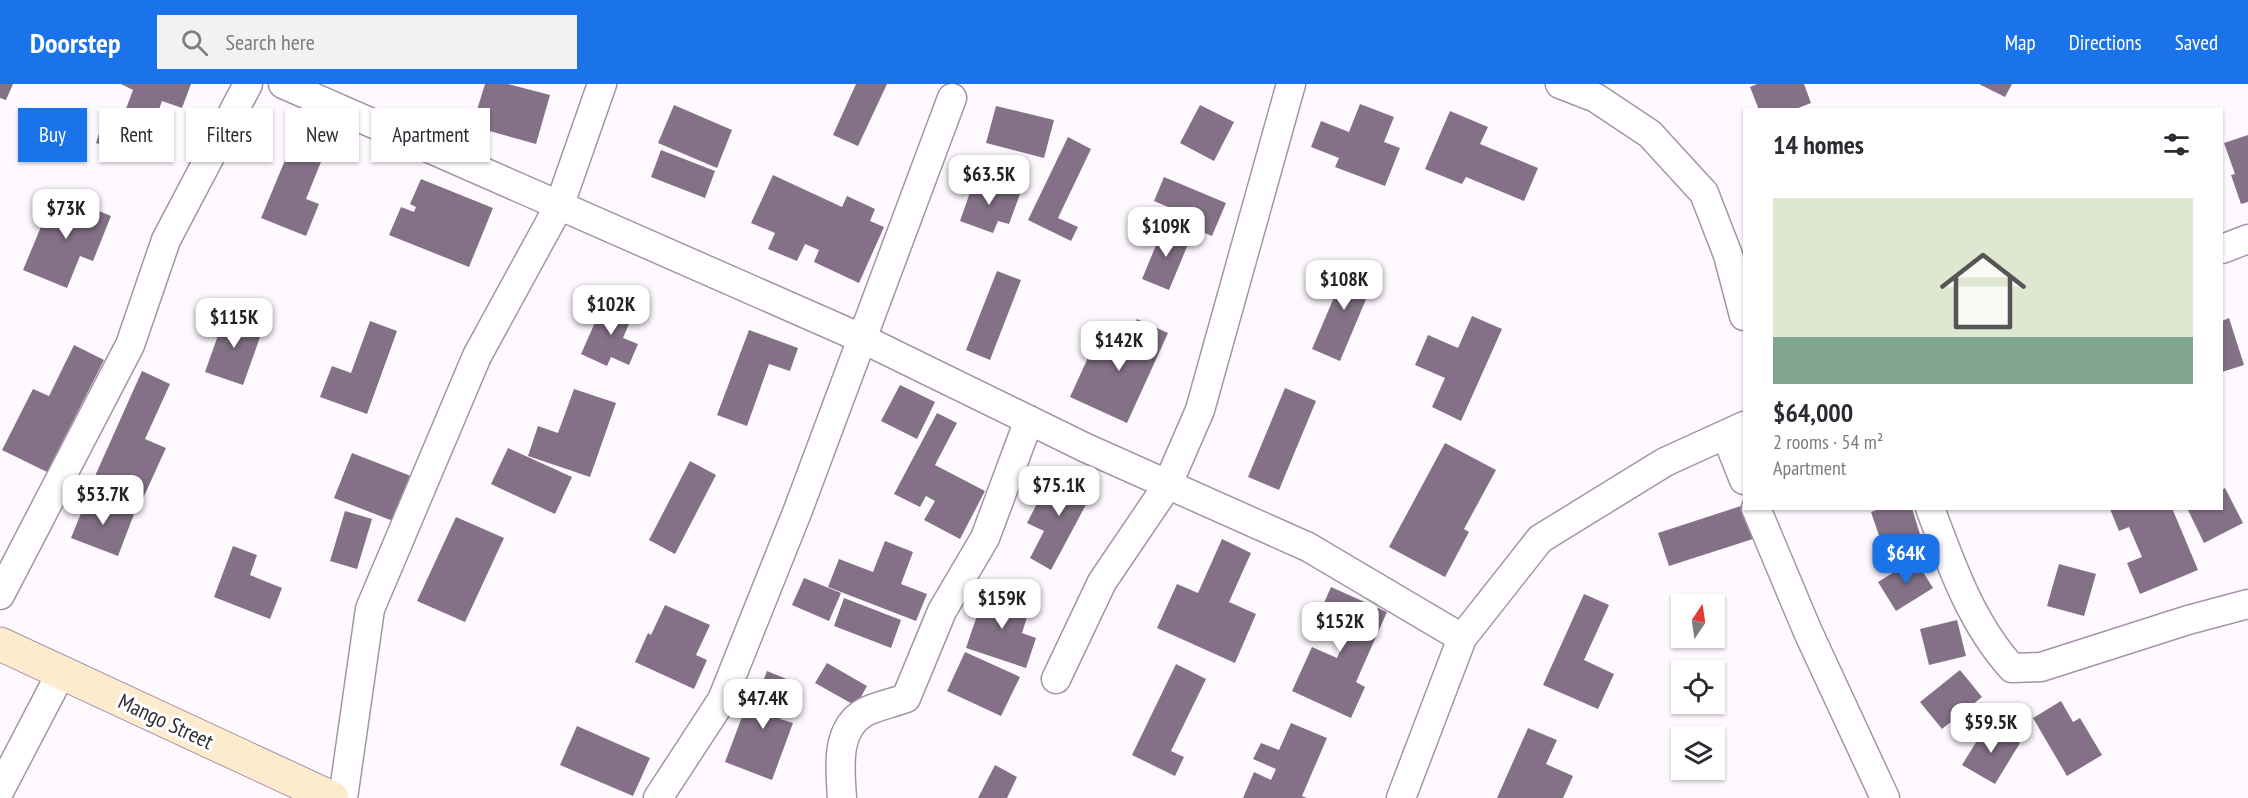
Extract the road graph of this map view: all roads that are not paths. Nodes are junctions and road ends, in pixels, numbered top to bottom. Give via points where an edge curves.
1 (248, 84) edge
2 (283, 84) edge
3 (602, 84) edge
4 (1291, 84) edge
5 (1560, 84) edge
6 (952, 98) dead end
7 (560, 204) junction
8 (2248, 238) edge
9 (2223, 249) edge
10 (1743, 312) edge
11 (861, 338) junction
12 (1029, 420) junction
13 (1735, 430) edge
14 (1743, 474) edge
15 (1167, 486) junction
16 (1757, 510) edge
17 (1931, 510) edge
18 (0, 595) edge
19 (2248, 604) edge
20 (1462, 638) junction
21 (0, 644) edge
22 (61, 673) junction
23 (1056, 679) dead end
24 (0, 790) edge
25 (332, 798) edge
26 (343, 798) edge
27 (658, 798) edge
28 (842, 798) edge
29 (1401, 798) edge
30 (1885, 798) edge

1 - 18 street via 166,240 130,345
2 - 7 street
3 - 7 street
4 - 15 street via 1200,410
5 - 10 street via 1596,98 1650,134 1704,193 1728,255
6 - 11 street
7 - 11 street
7 - 26 street via 477,356 370,609
8 - 9 street
11 - 12 street
11 - 27 street via 722,700
12 - 15 street
12 - 28 street via 985,538 942,611 906,698 866,712 849,726 842,742
13 - 14 street
13 - 20 street via 1665,462 1540,539
15 - 20 street via 1308,547
15 - 23 street via 1102,582
16 - 30 street
17 - 19 street via 1960,587 1995,650 2012,668 2041,667
20 - 29 street
21 - 22 main road, Mango Street
22 - 24 street
22 - 25 main road, Mango Street

